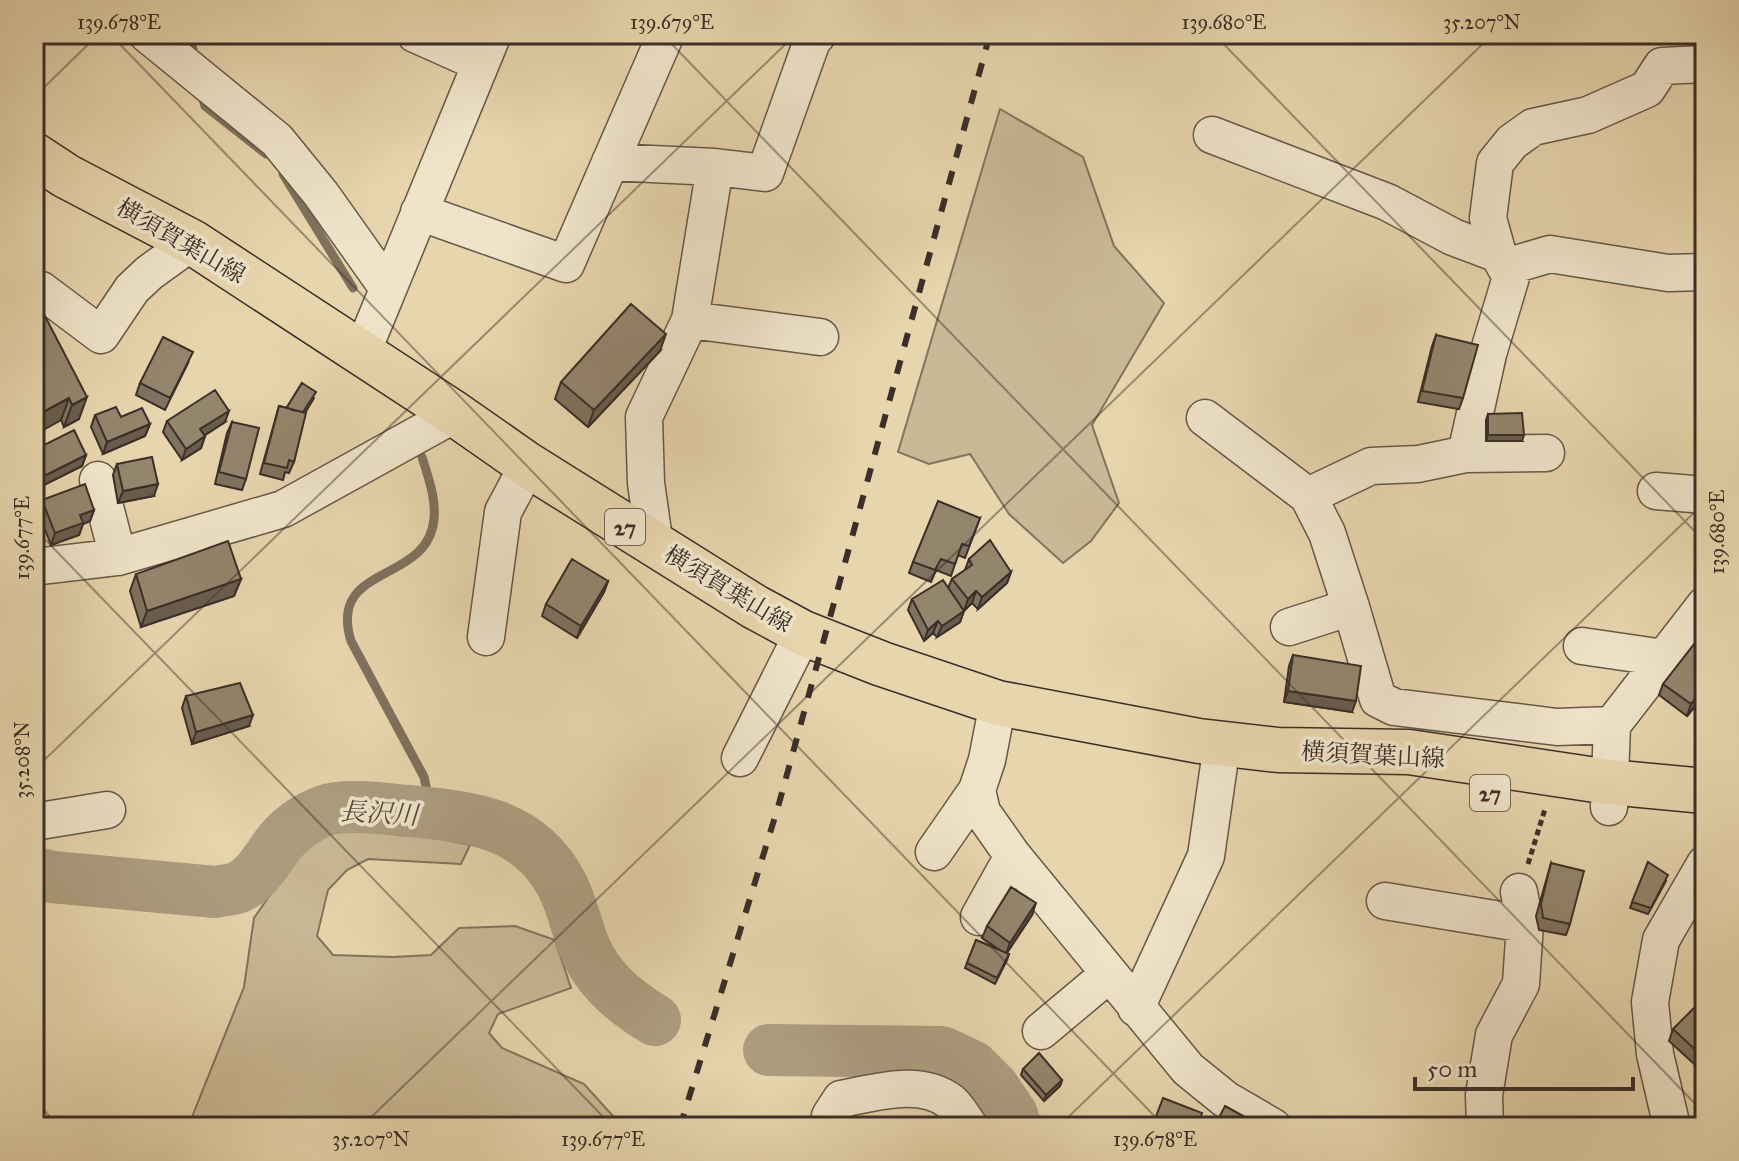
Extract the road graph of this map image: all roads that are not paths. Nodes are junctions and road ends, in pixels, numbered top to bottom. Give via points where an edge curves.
1 (147, 34) edge
2 (415, 34) edge
3 (666, 34) edge
4 (818, 34) edge
5 (486, 48) edge
6 (1705, 64) edge
7 (1212, 135) dead end
8 (34, 155) edge
9 (610, 162) junction
10 (715, 167) junction
11 (419, 212) junction
12 (192, 242) junction
13 (1502, 260) junction
14 (1705, 272) edge
15 (387, 287) junction
16 (41, 290) dead end
17 (690, 320) junction
18 (820, 337) dead end
19 (361, 355) junction
20 (455, 414) junction
21 (1205, 418) dead end
22 (1546, 453) dead end
23 (1466, 454) junction
24 (528, 465) junction
25 (98, 480) dead end
26 (1656, 491) dead end
27 (1705, 495) edge
28 (1308, 496) junction
29 (655, 546) junction
30 (118, 557) junction
31 (34, 567) edge
32 (1705, 605) edge
33 (1351, 607) junction
34 (1289, 627) dead end
35 (803, 633) junction
36 (486, 637) dead end
37 (1582, 646) dead end
38 (1664, 658) junction
39 (998, 703) junction
40 (1612, 725) junction
41 (1222, 744) junction
42 (1278, 750) junction
43 (740, 758) dead end
44 (977, 790) junction
45 (1705, 791) edge
46 (1609, 795) junction
47 (107, 810) dead end
48 (1705, 818) edge
49 (34, 822) edge
50 (934, 852) dead end
51 (1013, 856) junction
52 (1705, 864) edge
53 (1385, 901) dead end
54 (979, 917) dead end
55 (1109, 974) junction
56 (1136, 1008) junction
57 (1041, 1031) dead end
58 (834, 1127) edge
59 (970, 1127) edge
60 (1273, 1127) edge
61 (1485, 1127) edge
62 (1672, 1127) edge

1 - 15 street via 277,140
2 - 5 street
3 - 9 street
4 - 10 street via 765,173
5 - 11 street
6 - 13 street via 1662,66 1647,89 1588,115 1533,127 1512,142 1495,163 1488,218
7 - 13 street via 1387,202
8 - 12 main road, 横須賀葉山線 / 27
9 - 10 street
9 - 11 street via 566,264
10 - 17 street
11 - 15 street
12 - 16 street via 132,289 101,335
12 - 19 main road, 横須賀葉山線 / 27
13 - 14 street via 1550,254 1668,273
13 - 23 street via 1511,277
15 - 19 street
17 - 18 street
17 - 29 street via 644,417
19 - 20 main road, 横須賀葉山線 / 27
20 - 24 main road, 横須賀葉山線 / 27
20 - 30 street via 283,509
21 - 28 street
22 - 23 street
23 - 28 street via 1371,466
24 - 29 main road, 横須賀葉山線 / 27
24 - 36 street via 503,512
25 - 30 street
26 - 27 street
28 - 33 street via 1327,533
29 - 35 main road, 横須賀葉山線 / 27
30 - 31 street
32 - 38 street
33 - 34 street
33 - 40 street via 1378,699 1394,707 1557,727
35 - 39 main road, 横須賀葉山線 / 27
35 - 43 street
37 - 38 street
38 - 40 street
39 - 41 main road, 横須賀葉山線 / 27
39 - 44 street
40 - 46 street
41 - 42 main road, 横須賀葉山線 / 27
41 - 56 street via 1206,856
42 - 46 main road, 横須賀葉山線 / 27 via 1409,752
42 - 46 main road, 横須賀葉山線 / 27 via 1374,779 1548,801
44 - 50 street
44 - 51 street via 982,812
45 - 46 main road, 横須賀葉山線 / 27
46 - 48 main road, 横須賀葉山線 / 27
47 - 49 street
51 - 54 street
51 - 55 street
52 - 62 street via 1661,940 1650,1002 1655,1054
53 - 61 street via 1522,908 1521,984 1494,1035 1484,1095
55 - 56 street
55 - 57 street
56 - 60 street via 1188,1069
58 - 59 street via 830,1116 841,1099 901,1088 951,1102

